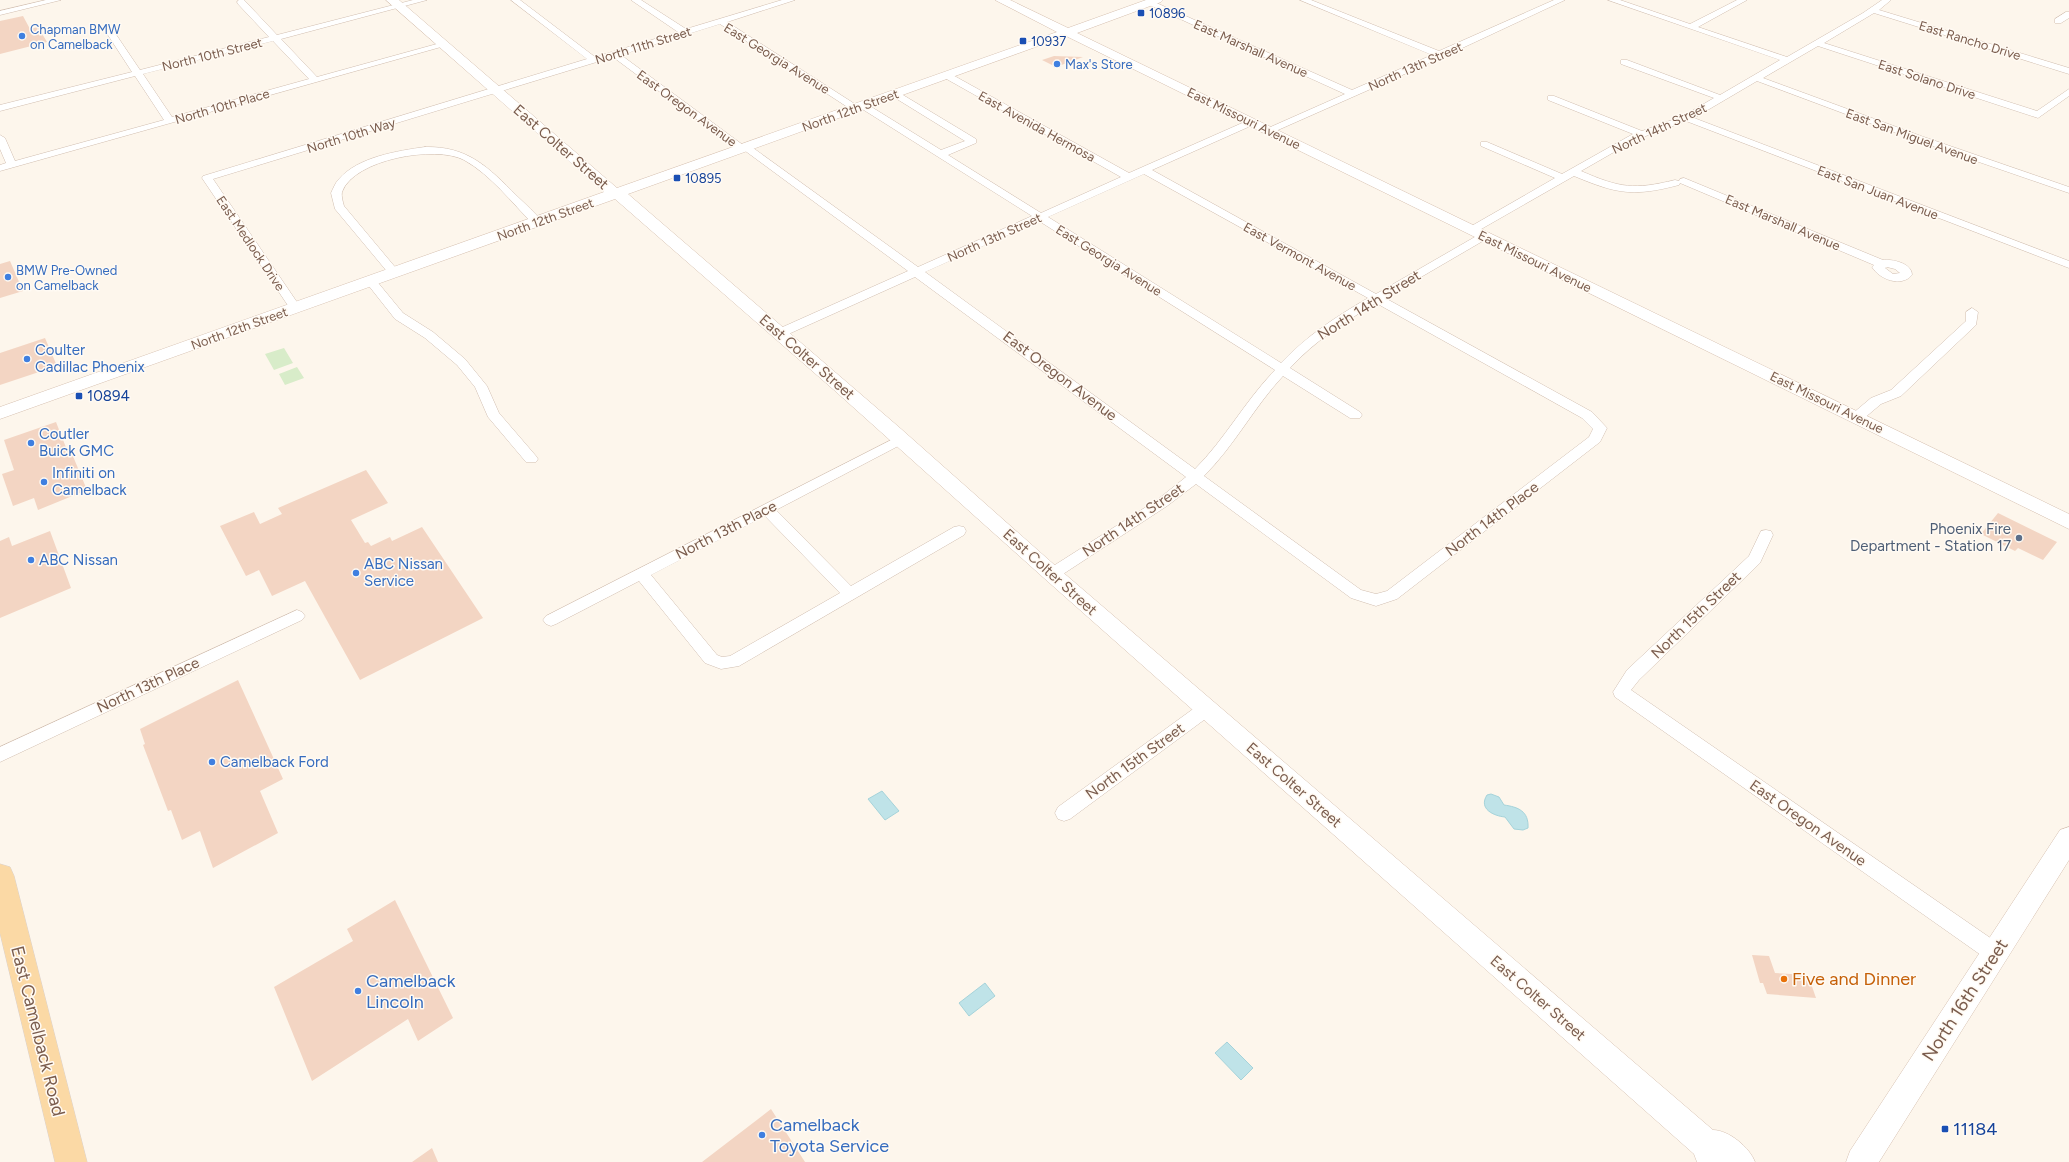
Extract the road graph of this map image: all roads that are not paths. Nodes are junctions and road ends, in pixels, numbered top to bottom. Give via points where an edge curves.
1 (57, 0) edge
2 (423, 0) edge
3 (515, 0) edge
4 (635, 0) edge
5 (756, 0) edge
6 (791, 0) edge
7 (1001, 0) edge
8 (1304, 0) edge
9 (1561, 0) edge
10 (1612, 0) edge
11 (1743, 0) edge
12 (1887, 0) edge
13 (1153, 1) edge
14 (241, 2) dead end
15 (396, 3) edge
16 (768, 7) junction
17 (1872, 10) junction
18 (0, 13) edge
19 (2069, 14) edge
20 (720, 21) junction
21 (2058, 21) dead end
22 (1691, 27) junction
23 (110, 32) dead end
24 (684, 32) junction
25 (1067, 32) junction
26 (275, 38) junction
27 (1817, 43) junction
28 (444, 45) junction
29 (614, 54) junction
30 (1440, 55) junction
31 (594, 60) junction
32 (1788, 60) junction
33 (1624, 62) dead end
34 (2069, 71) edge
35 (138, 73) junction
36 (946, 75) junction
37 (1756, 78) junction
38 (315, 80) junction
39 (495, 90) junction
40 (2069, 92) edge
41 (894, 94) junction
42 (1353, 94) junction
43 (1551, 98) dead end
44 (1721, 98) junction
45 (859, 106) junction
46 (0, 108) edge
47 (1686, 118) junction
48 (170, 121) junction
49 (1252, 122) junction
50 (1269, 131) junction
51 (1640, 134) junction
52 (0, 138) edge
53 (1484, 144) dead end
54 (744, 148) junction
55 (941, 154) junction
56 (12, 165) junction
57 (0, 168) edge
58 (1144, 170) junction
59 (1574, 172) junction
60 (1128, 177) junction
61 (207, 178) joint
62 (1563, 178) junction
63 (2069, 190) edge
64 (616, 194) junction
65 (1040, 217) junction
66 (537, 222) junction
67 (1478, 233) junction
68 (1882, 264) dead end
69 (2069, 265) edge
70 (918, 271) junction
71 (394, 273) junction
72 (371, 281) junction
73 (1376, 299) junction
74 (295, 308) junction
75 (1972, 312) dead end
76 (780, 333) junction
77 (1282, 370) junction
78 (0, 413) edge
79 (1355, 415) dead end
80 (1857, 417) junction
81 (1600, 428) joint
82 (900, 439) junction
83 (531, 459) dead end
84 (1195, 477) junction
85 (767, 509) junction
86 (2069, 522) edge
87 (958, 531) dead end
88 (1766, 535) dead end
89 (642, 574) junction
90 (1052, 574) junction
91 (850, 594) junction
92 (1376, 600) joint
93 (297, 616) dead end
94 (551, 620) dead end
95 (1621, 692) joint
96 (1206, 709) junction
97 (0, 755) edge
98 (1064, 813) dead end
99 (2065, 852) edge
100 (0, 876) edge
101 (1995, 953) junction
102 (1710, 1154) edge
103 (71, 1162) edge
104 (1740, 1162) edge
105 (1862, 1162) edge

1 - 18 street
2 - 15 street, North 10th Street
3 - 31 street
4 - 24 street
5 - 16 street
6 - 16 street, North 11th Street
7 - 25 street, East Missouri Avenue
8 - 30 street
9 - 30 street, North 13th Street
10 - 22 street
11 - 22 street
12 - 17 street, North 14th Street
13 - 25 street, North 12th Street
13 - 42 street, East Marshall Avenue
14 - 26 street
15 - 26 street, North 10th Street
15 - 28 street, East Colter Street
16 - 20 street, North 11th Street
17 - 27 street, North 14th Street
17 - 34 street, East Rancho Drive
19 - 21 street
20 - 24 street, North 11th Street
20 - 45 street, East Georgia Avenue
22 - 32 street
23 - 35 street
24 - 29 street, North 11th Street
25 - 36 street, North 12th Street
25 - 49 street, East Missouri Avenue
26 - 35 street, North 10th Street
26 - 38 street
27 - 32 street, North 14th Street
27 - 40 street, East Solano Drive via 2038,115
28 - 38 street, North 10th Place
28 - 39 street, East Colter Street
29 - 31 street, North 11th Street
29 - 54 street, East Oregon Avenue
30 - 42 street, North 13th Street
31 - 39 street, North 11th Street
32 - 37 street, North 14th Street
33 - 44 street
35 - 46 street, North 10th Street
35 - 48 street
36 - 41 street, North 12th Street
36 - 60 street, East Avenida Hermosa
37 - 44 street, North 14th Street
37 - 63 street, East San Miguel Avenue
38 - 48 street, North 10th Place
39 - 61 street, North 10th Way
39 - 64 street, East Colter Street
41 - 45 street, North 12th Street
41 - 55 street via 973,141
42 - 50 street, North 13th Street
43 - 51 street
44 - 47 street, North 14th Street
45 - 54 street, North 12th Street
45 - 55 street, East Georgia Avenue
47 - 51 street, North 14th Street
47 - 69 street, East San Juan Avenue
48 - 56 street, North 10th Place
49 - 50 street, East Missouri Avenue
49 - 58 street, North 13th Street
50 - 67 street, East Missouri Avenue
51 - 59 street, North 14th Street
52 - 56 street
53 - 62 street
54 - 64 street, North 12th Street
54 - 70 street, East Oregon Avenue
55 - 65 street, East Georgia Avenue
56 - 57 street, North 10th Place
58 - 60 street, North 13th Street
58 - 73 street, East Vermont Avenue
59 - 62 street, North 14th Street
59 - 68 street, East Marshall Avenue via 1611,188 1625,191 1649,190 1680,182
60 - 65 street, North 13th Street
61 - 74 street, East Medlock Drive
62 - 67 street, North 14th Street
64 - 66 street, North 12th Street
64 - 76 street, East Colter Street via 627,200
65 - 70 street, North 13th Street
65 - 77 street, East Georgia Avenue
66 - 71 street, North 12th Street
66 - 71 street via 468,158 460,154 438,150 393,156 366,166 345,178 335,193 339,207
67 - 73 street, North 14th Street
67 - 80 street, East Missouri Avenue
70 - 76 street, North 13th Street
70 - 84 street, East Oregon Avenue
71 - 72 street, North 12th Street
72 - 74 street, North 12th Street
72 - 83 street via 399,316 429,335 461,362 481,386 493,414
73 - 77 street, North 14th Street via 1344,317 1306,344
73 - 81 street, East Vermont Avenue via 1587,415
74 - 78 street, North 12th Street
75 - 80 street via 1972,322 1896,393 1876,400
76 - 82 street, East Colter Street
77 - 79 street, East Georgia Avenue
77 - 84 street, North 14th Street via 1259,394 1218,454
80 - 86 street, East Missouri Avenue
81 - 92 street, North 14th Place via 1595,440 1392,595
82 - 85 street, North 13th Place
82 - 90 street, East Colter Street
84 - 90 street, North 14th Street via 1156,508
84 - 92 street, East Oregon Avenue via 1356,594
85 - 89 street, North 13th Place
85 - 91 street
87 - 91 street
88 - 95 street, North 15th Street via 1755,558 1633,675
89 - 91 street via 711,659 721,663 733,662
89 - 94 street, North 13th Place
90 - 96 street, East Colter Street
93 - 97 street, North 13th Place
95 - 101 street, East Oregon Avenue
96 - 98 street, North 15th Street
96 - 102 street, East Colter Street
99 - 101 street, North 16th Street
100 - 103 main road, East Camelback Road
101 - 105 street, North 16th Street
102 - 104 street, East Colter Street via 1717,1144

